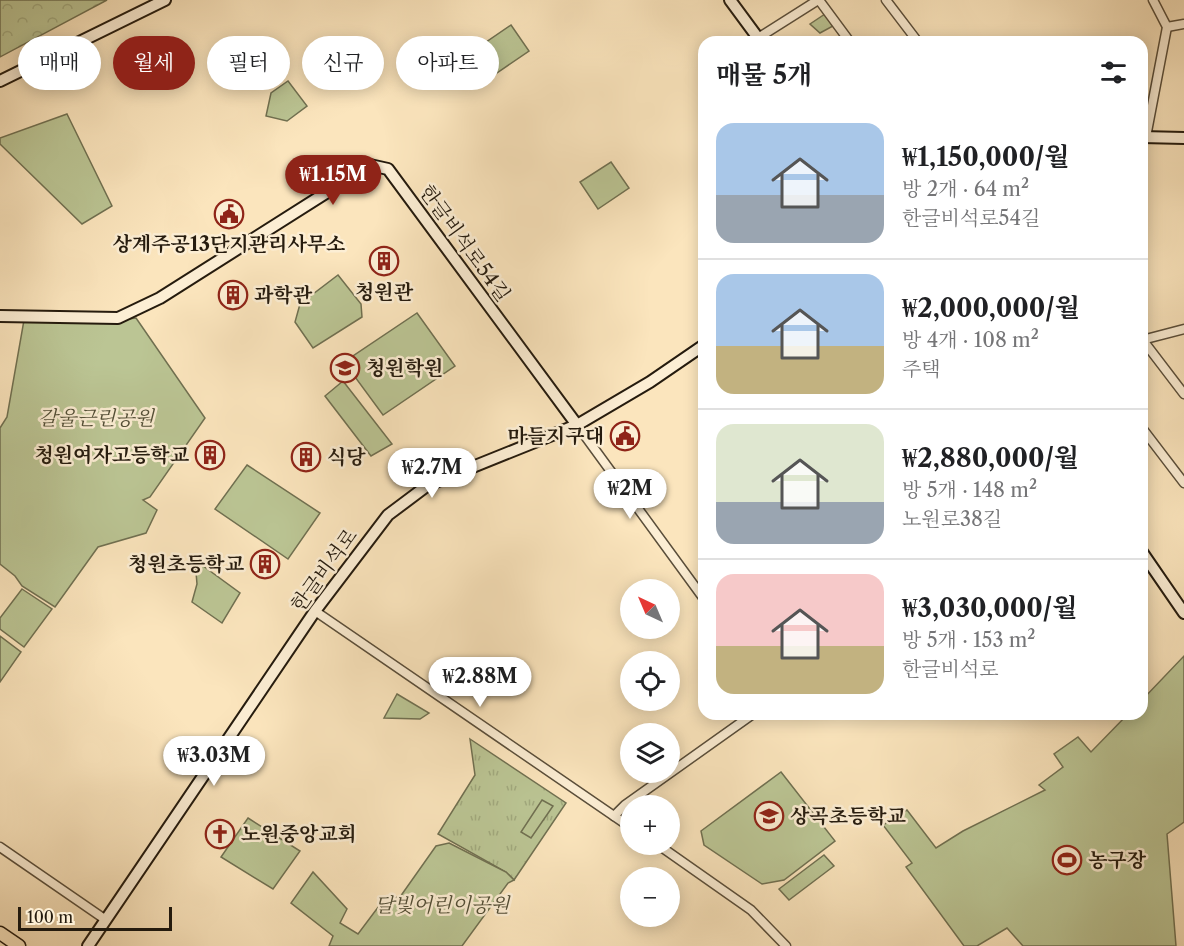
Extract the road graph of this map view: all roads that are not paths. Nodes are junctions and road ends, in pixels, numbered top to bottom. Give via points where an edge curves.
1 (165, 0) edge
2 (730, 0) edge
3 (818, 0) edge
4 (886, 0) edge
5 (1153, 0) edge
6 (1184, 24) edge
7 (1167, 27) junction
8 (757, 36) edge
9 (766, 36) edge
10 (845, 36) edge
11 (913, 36) edge
12 (0, 81) edge
13 (1148, 118) edge
14 (1148, 137) edge
15 (1184, 138) edge
16 (0, 316) edge
17 (1184, 329) edge
18 (1148, 338) edge
19 (1148, 344) edge
20 (698, 349) edge
21 (1184, 394) edge
22 (577, 425) junction
23 (1148, 436) edge
24 (1184, 483) edge
25 (1148, 561) edge
26 (698, 591) edge
27 (315, 611) junction
28 (1183, 611) edge
29 (745, 720) edge
30 (614, 816) junction
31 (620, 820) edge
32 (0, 847) edge
33 (673, 855) edge
34 (106, 920) junction
35 (0, 933) edge
36 (19, 946) edge
37 (88, 946) edge
38 (786, 946) edge

1 - 12 street
2 - 8 street
3 - 9 street
3 - 10 street
4 - 11 street
5 - 7 street
6 - 7 street
7 - 13 street
14 - 15 street
16 - 22 street, 한글비석로54길 via 118,318 160,298 370,165 388,169
17 - 18 street
19 - 21 street
20 - 22 street, 한글비석로
22 - 26 street
22 - 27 street, 한글비석로 via 428,485 406,500 376,528
23 - 24 street
25 - 28 street
27 - 30 street
27 - 34 street, 한글비석로
29 - 30 street
30 - 31 street
32 - 34 street
33 - 38 street via 751,910
34 - 37 street, 한글비석로
35 - 36 main road

